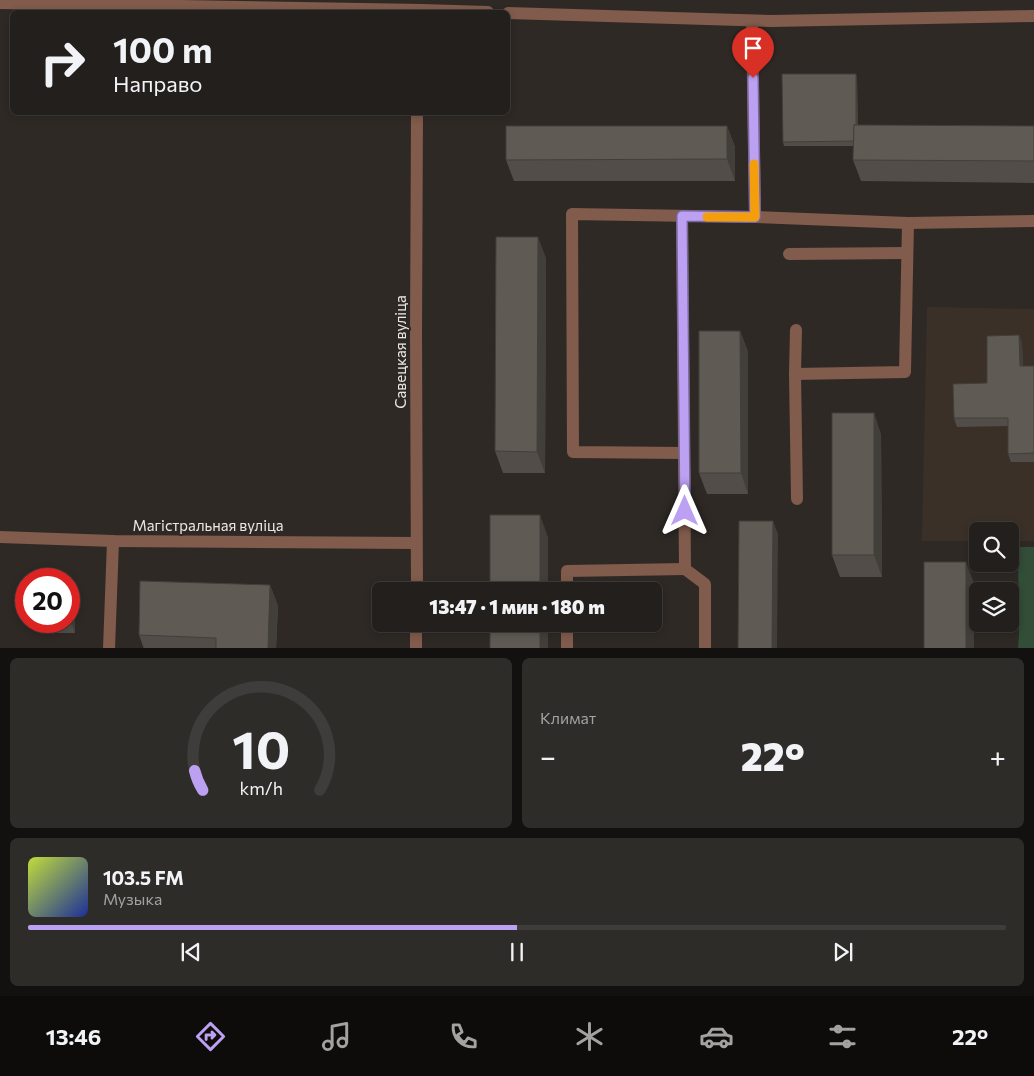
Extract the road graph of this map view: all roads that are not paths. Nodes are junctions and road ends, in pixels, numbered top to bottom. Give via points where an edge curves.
1 (0, 2) edge
2 (203, 4) edge
3 (391, 10) edge
4 (510, 13) edge
5 (1034, 16) edge
6 (752, 21) junction
7 (418, 115) edge
8 (682, 216) junction
9 (755, 217) junction
10 (1034, 221) edge
11 (908, 223) junction
12 (789, 254) dead end
13 (907, 254) junction
14 (796, 330) dead end
15 (794, 374) junction
16 (684, 453) junction
17 (797, 499) dead end
18 (0, 537) edge
19 (113, 541) junction
20 (416, 543) junction
21 (685, 568) junction
22 (417, 582) edge
23 (567, 582) edge
24 (416, 632) edge
25 (567, 632) edge
26 (109, 648) edge
27 (416, 648) edge
28 (567, 648) edge
29 (705, 648) edge

1 - 2 street
2 - 3 street
4 - 6 street
5 - 6 street
6 - 9 street
7 - 20 street, Савецкая вуліца
8 - 9 street
8 - 16 street
8 - 16 street via 572,214 573,452
9 - 11 street
10 - 11 street
11 - 13 street
12 - 13 street
13 - 15 street via 905,372
14 - 15 street
15 - 17 street
16 - 21 street
18 - 19 street, Магістральная вуліца
19 - 20 street, Магістральная вуліца
19 - 26 street
20 - 22 street, Савецкая вуліца
21 - 23 street via 567,571
21 - 29 street via 705,584
24 - 27 street
25 - 28 street

